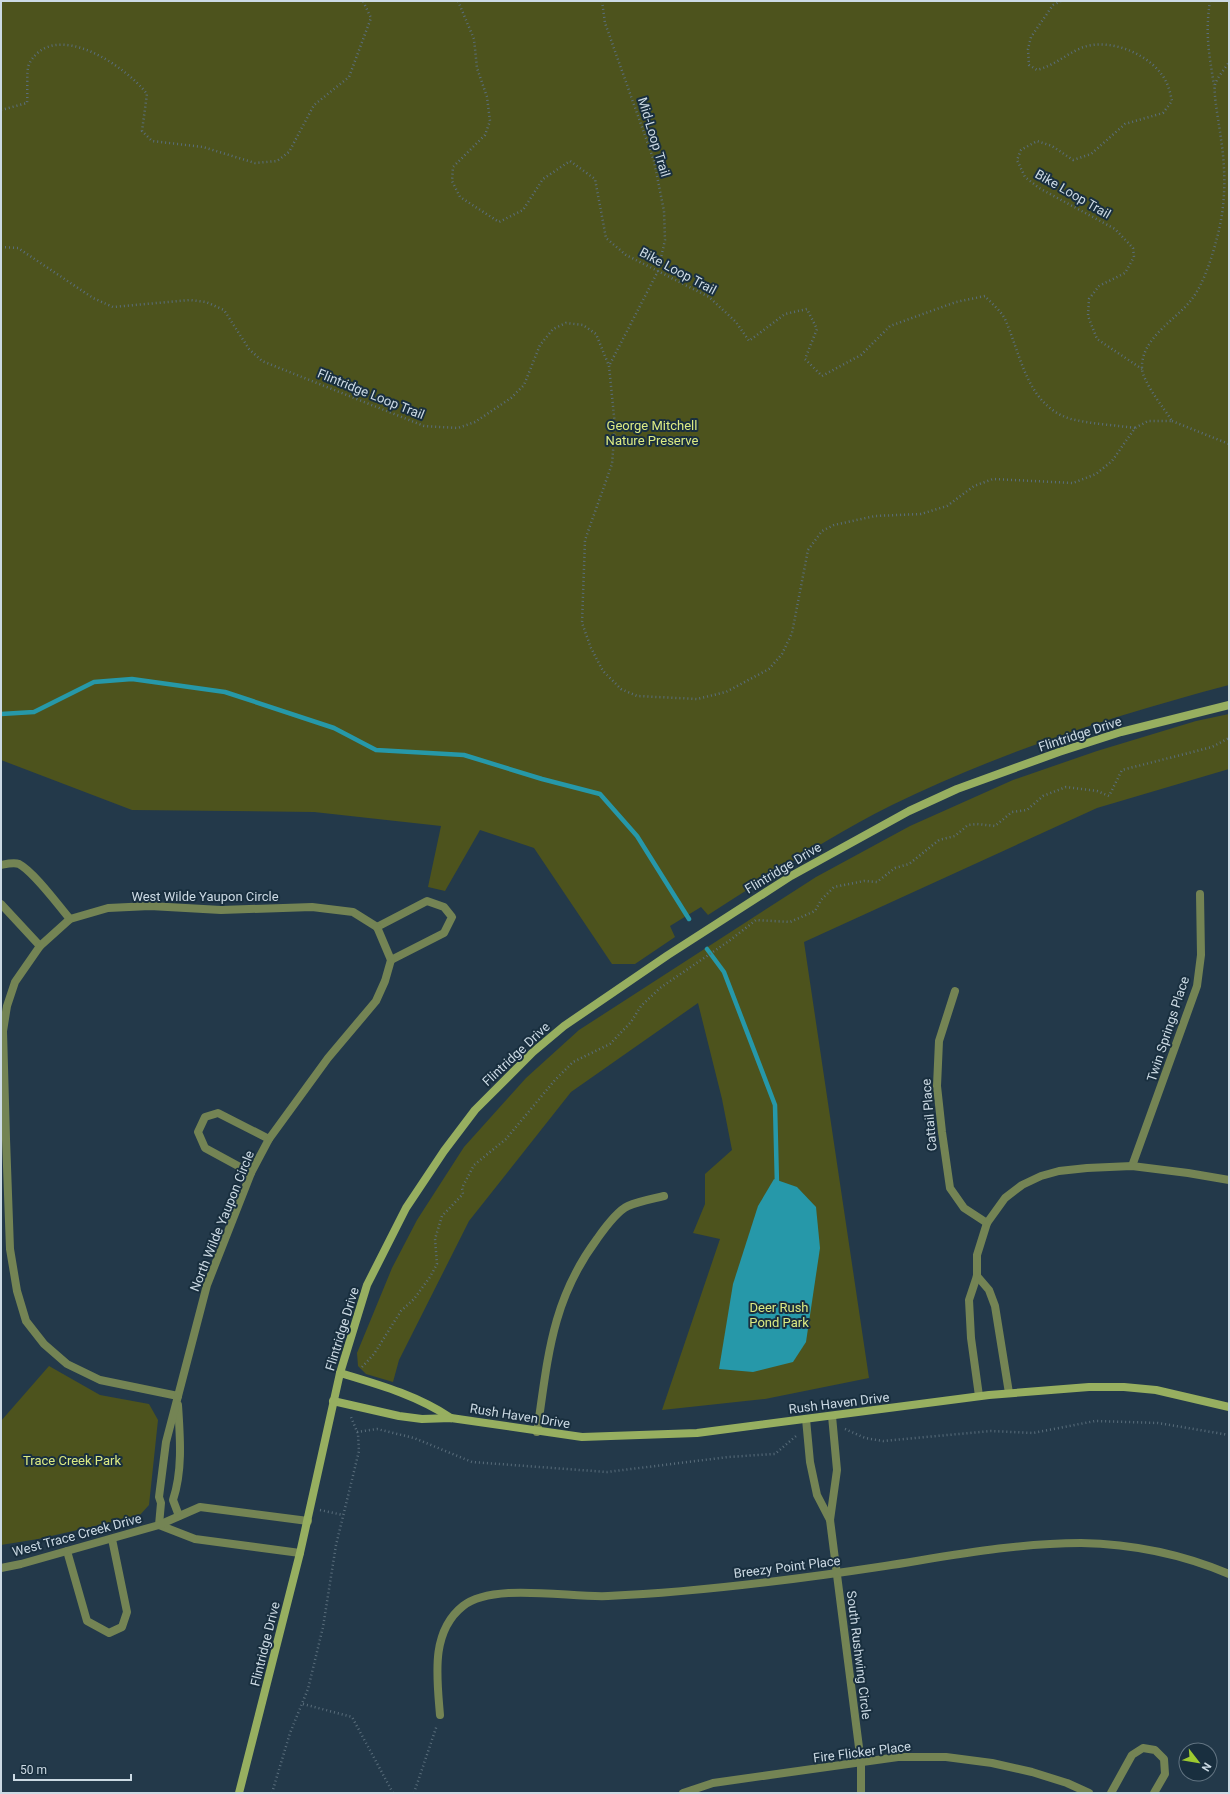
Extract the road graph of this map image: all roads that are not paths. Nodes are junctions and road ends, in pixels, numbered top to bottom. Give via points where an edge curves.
1 (1229, 705) edge
2 (1, 865) edge
3 (1200, 894) dead end
4 (1, 904) edge
5 (70, 919) junction
6 (377, 927) junction
7 (40, 946) junction
8 (391, 960) junction
9 (955, 991) dead end
10 (269, 1139) junction
11 (1132, 1166) junction
12 (251, 1173) junction
13 (1229, 1180) edge
14 (664, 1196) dead end
15 (987, 1223) junction
16 (977, 1276) junction
17 (340, 1373) junction
18 (1009, 1393) junction
19 (178, 1396) junction
20 (979, 1396) junction
21 (333, 1401) junction
22 (1229, 1407) edge
23 (832, 1416) junction
24 (451, 1418) junction
25 (806, 1419) junction
26 (537, 1432) junction
27 (179, 1516) junction
28 (830, 1520) junction
29 (308, 1521) junction
30 (159, 1525) junction
31 (112, 1539) junction
32 (66, 1551) junction
33 (300, 1553) junction
34 (1, 1568) edge
35 (836, 1573) junction
36 (1229, 1574) edge
37 (440, 1715) road end
38 (861, 1763) junction
39 (239, 1793) edge
40 (683, 1793) edge
41 (861, 1793) edge
42 (1089, 1793) edge
43 (1111, 1793) edge
44 (1154, 1793) edge

1 - 17 street, Flintridge Drive via 1121,732 1059,752 957,789 909,811 791,876 668,954 564,1026 533,1052 475,1110 406,1208 367,1285
2 - 5 street via 18,864 31,874
3 - 11 street, Twin Springs Place via 1201,955 1197,986
4 - 7 street
5 - 6 street, West Wilde Yaupon Circle via 108,908 150,906 221,910 312,907 353,912
5 - 7 street, West Wilde Yaupon Circle
6 - 8 street
6 - 8 street via 427,902 444,907 452,917 444,933
7 - 19 street, West Wilde Yaupon Circle via 15,982 7,1006 3,1031 10,1249 17,1290 26,1321 44,1344 67,1364 100,1380
8 - 10 street, North Wilde Yaupon Circle via 376,1001 328,1058
9 - 15 street, Cattail Place via 938,1041 937,1086 942,1132 950,1188 964,1208
10 - 12 street, North Wilde Yaupon Circle
10 - 12 street via 218,1113 205,1117 198,1132 205,1148
11 - 13 street via 1188,1172
11 - 15 street via 1059,1171 1041,1176 1022,1185 1005,1198
12 - 19 street, North Wilde Yaupon Circle via 207,1285
14 - 26 street via 627,1206 606,1226 572,1278 558,1310
15 - 16 street via 978,1255
16 - 18 street via 989,1290 995,1306
16 - 20 street via 969,1300
17 - 21 street, Flintridge Drive
17 - 24 street, Rush Haven Drive via 406,1393 434,1406
18 - 20 street, Rush Haven Drive
18 - 22 street, Rush Haven Drive via 1124,1387 1164,1391
19 - 27 street, North Wilde Yaupon Circle via 178,1485 173,1500
19 - 30 street, North Wilde Yaupon Circle via 166,1442 159,1497
20 - 23 street, Rush Haven Drive
21 - 24 street, Rush Haven Drive via 422,1419
21 - 29 street, Flintridge Drive
23 - 25 street, Rush Haven Drive
23 - 28 street, South Rushwing Circle via 837,1470
24 - 26 street, Rush Haven Drive
25 - 26 street, Rush Haven Drive via 697,1433 582,1437
25 - 28 street, South Rushwing Circle via 810,1462 817,1495
27 - 29 street, West Trace Creek Drive via 200,1506
27 - 30 street, West Trace Creek Drive
28 - 35 street, South Rushwing Circle
29 - 33 street, Flintridge Drive
30 - 31 street, West Trace Creek Drive
30 - 33 street, West Trace Creek Drive via 195,1539
31 - 32 street, West Trace Creek Drive
31 - 32 street via 127,1612 122,1627 109,1633 87,1622
32 - 34 street, West Trace Creek Drive
33 - 39 street, Flintridge Drive
35 - 36 street, Breezy Point Place via 996,1549 1082,1543 1160,1551
35 - 37 street, Breezy Point Place via 656,1594 594,1597 500,1593 479,1597 463,1606 446,1623 439,1647 437,1672
35 - 38 street, South Rushwing Circle
38 - 40 street, Fire Flicker Place via 713,1783
38 - 41 street, South Rushwing Circle
38 - 42 street, Fire Flicker Place via 898,1756 946,1757 992,1763 1032,1772
43 - 44 street via 1132,1755 1143,1748 1155,1750 1164,1759 1165,1774

